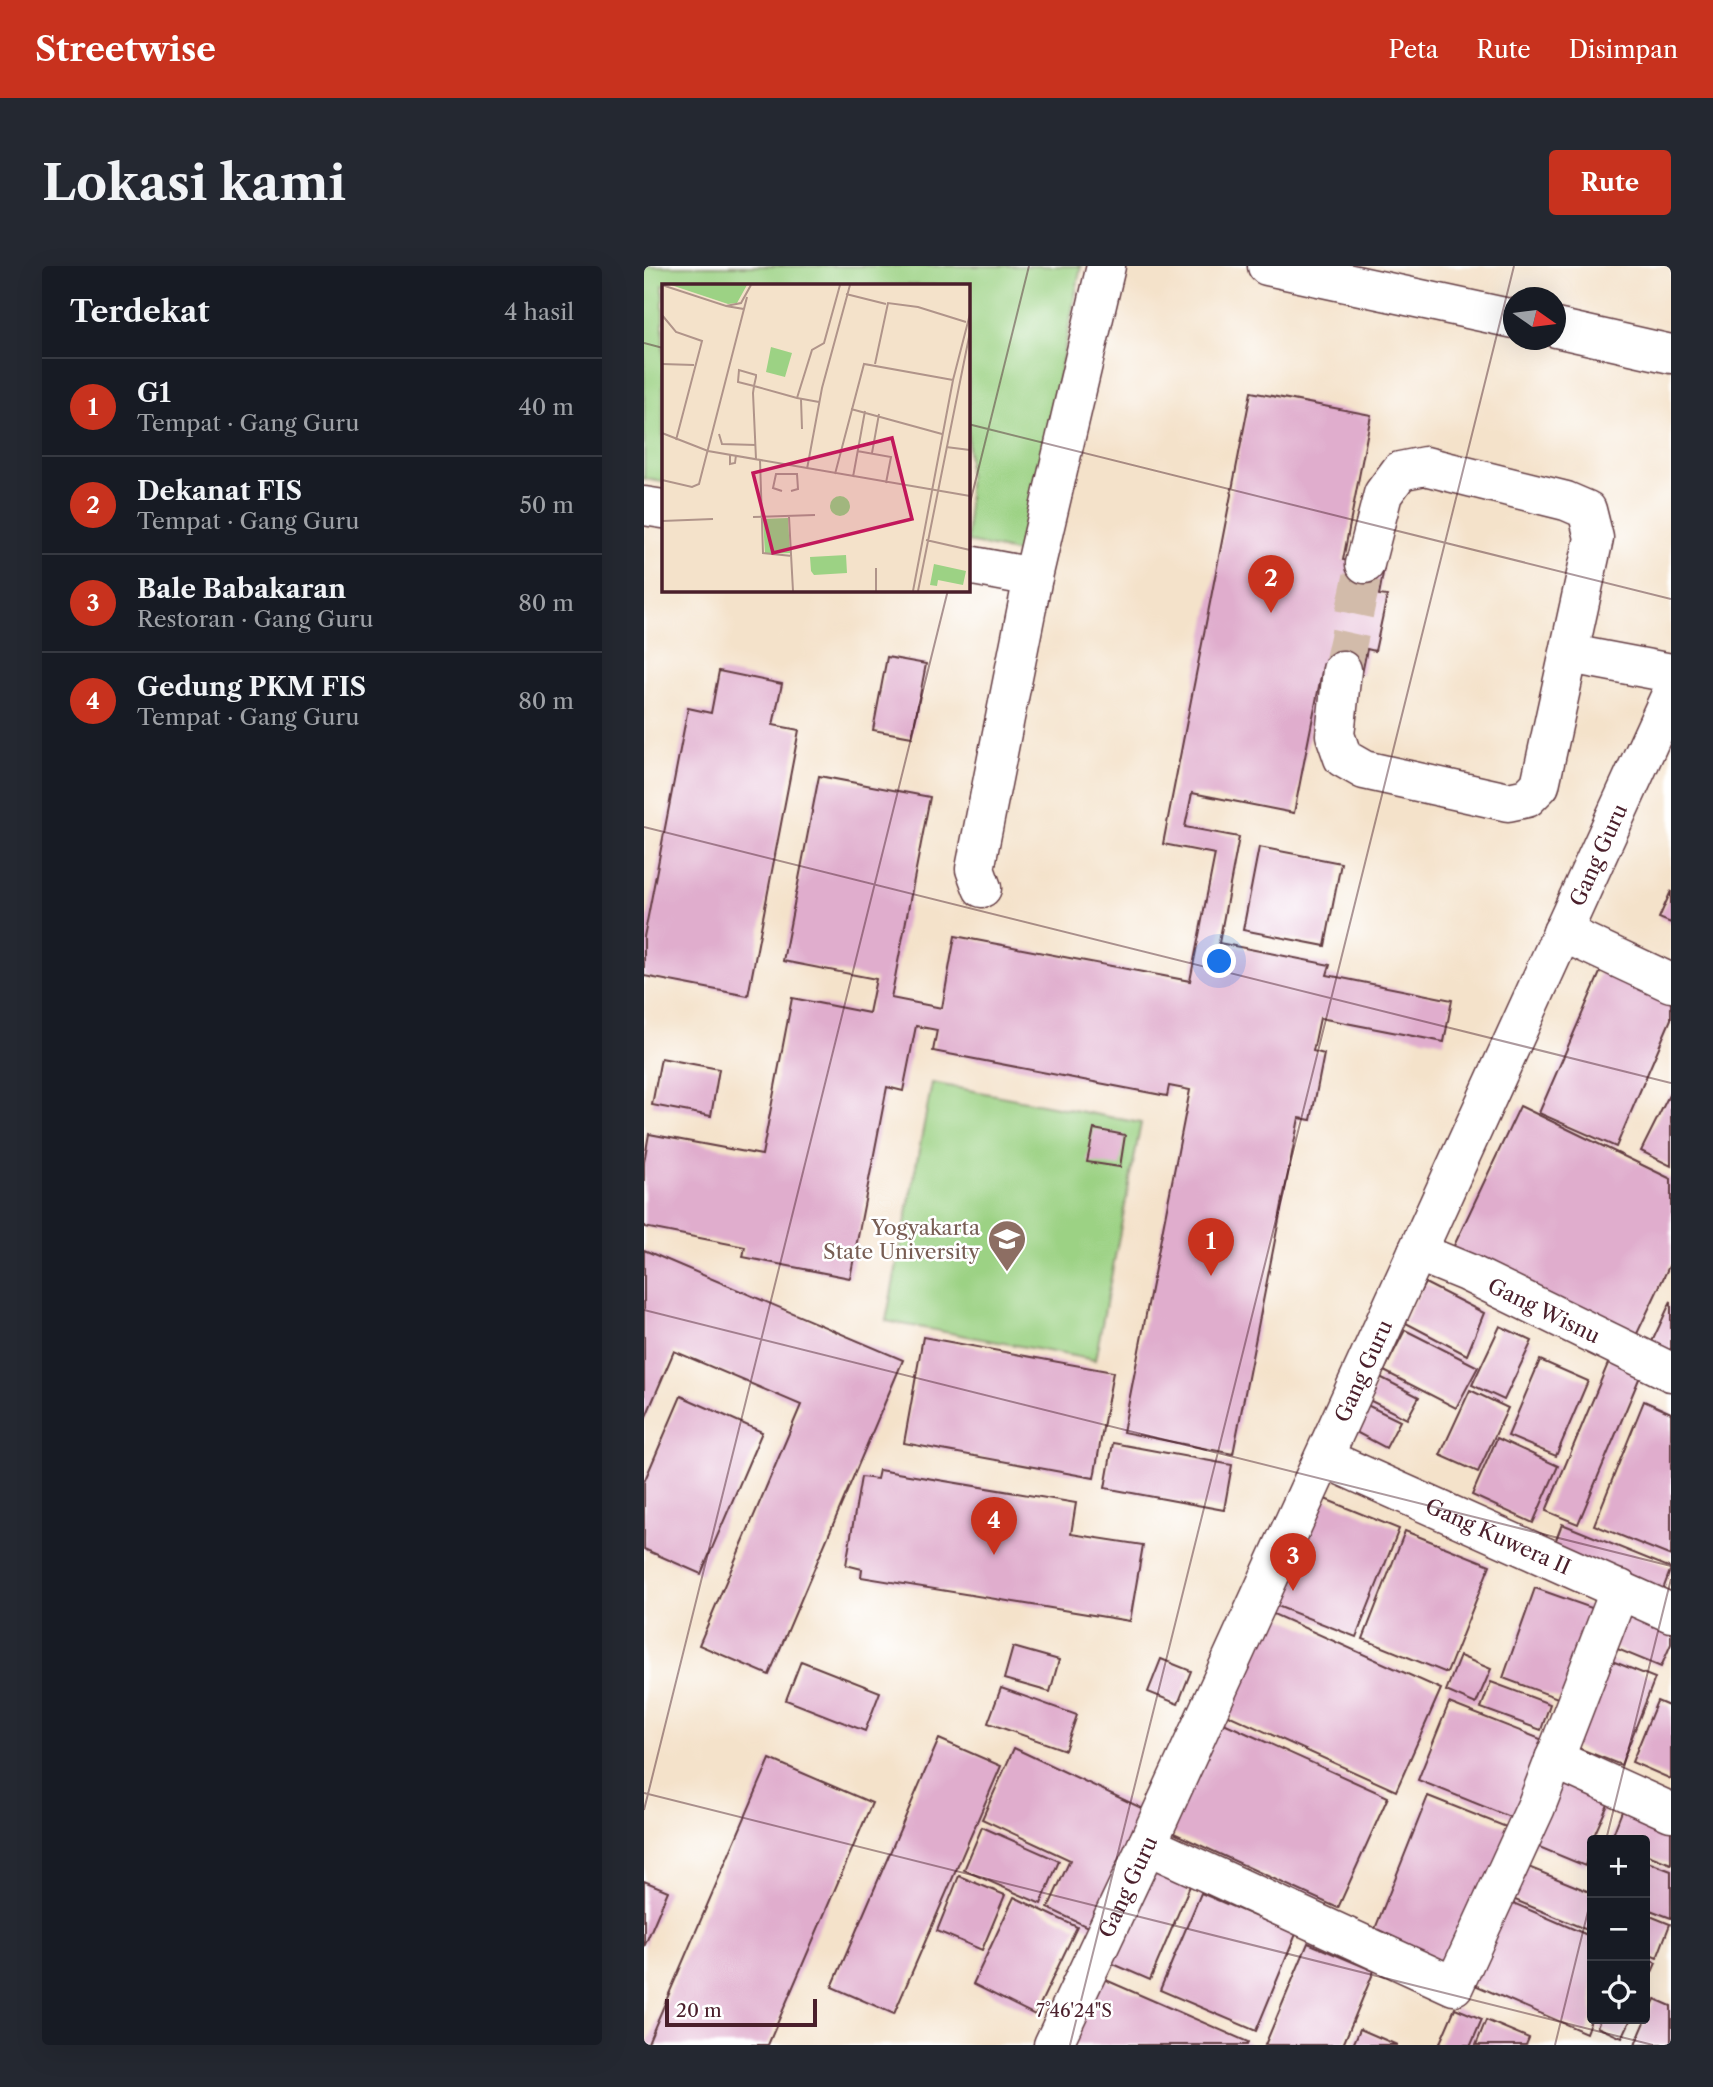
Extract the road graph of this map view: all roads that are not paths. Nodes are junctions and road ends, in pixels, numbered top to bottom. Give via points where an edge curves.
1 (1106, 266) edge
2 (1266, 266) edge
3 (1503, 317) edge
4 (1566, 330) edge
5 (1671, 355) edge
6 (644, 506) edge
7 (662, 509) edge
8 (1364, 564) tunnel mouth
9 (970, 565) edge
10 (1033, 577) junction
11 (1570, 654) junction
12 (1342, 670) tunnel mouth
13 (1671, 673) edge
14 (1671, 694) edge
15 (982, 888) dead end
16 (1562, 932) junction
17 (1671, 983) edge
18 (1417, 1252) junction
19 (1671, 1372) edge
20 (1324, 1458) junction
21 (1620, 1589) junction
22 (1671, 1613) edge
23 (1555, 1759) junction
24 (1671, 1812) edge
25 (1147, 1845) junction
26 (1053, 2045) edge

1 - 10 street
2 - 3 street
4 - 5 street
6 - 7 street
8 - 11 street via 1383,494 1400,471 1425,466 1587,510 1594,538
9 - 10 street
10 - 15 street via 975,869
11 - 12 street via 1540,785 1527,798 1508,802 1364,770 1343,758 1335,735
11 - 13 street
14 - 16 street, Gang Guru
16 - 17 street
16 - 18 street, Gang Guru
18 - 19 street, Gang Wisnu
18 - 20 street, Gang Guru
20 - 21 street, Gang Kuwera II
20 - 25 street, Gang Guru
21 - 22 street, Gang Kuwera II
21 - 23 street
23 - 24 street
23 - 25 street via 1454,1986
25 - 26 street, Gang Guru

